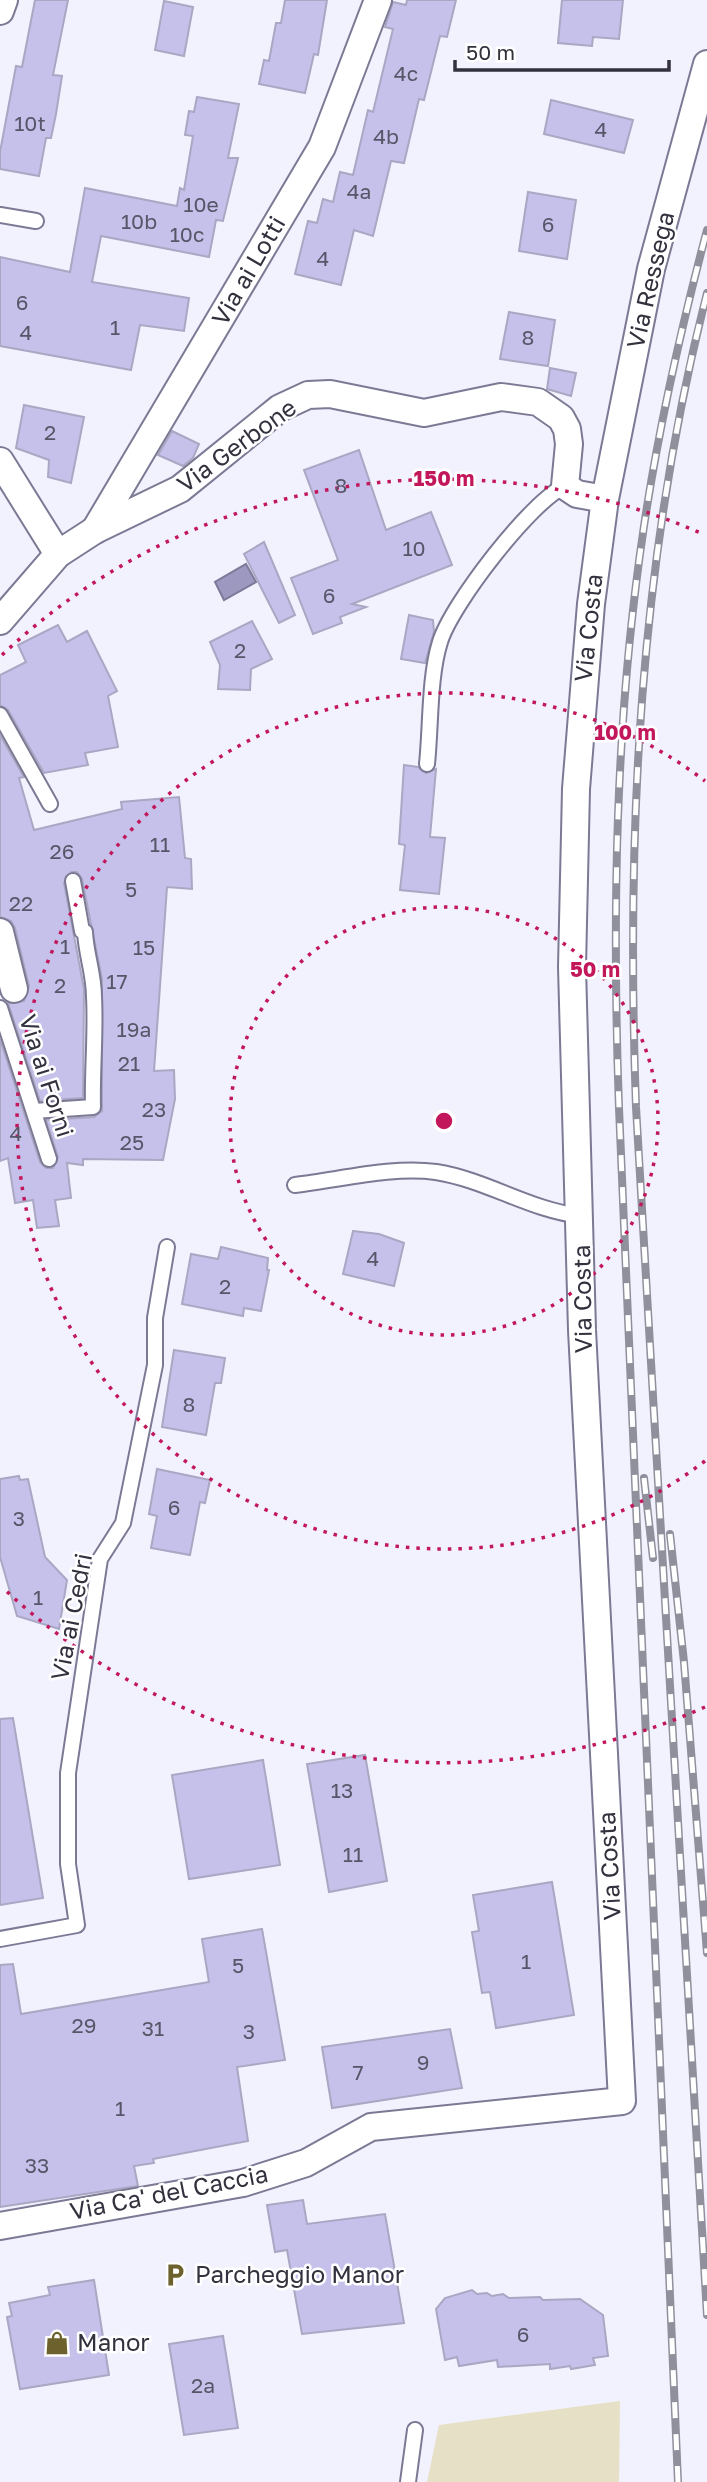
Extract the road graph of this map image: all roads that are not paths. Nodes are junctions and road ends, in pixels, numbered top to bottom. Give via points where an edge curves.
1 (4, 0) edge
2 (378, 0) edge
3 (0, 11) edge
4 (707, 64) edge
5 (0, 215) edge
6 (36, 221) dead end
7 (0, 461) edge
8 (565, 486) junction
9 (605, 499) junction
10 (95, 530) junction
11 (58, 554) junction
12 (0, 621) edge
13 (0, 715) edge
14 (427, 764) dead end
15 (50, 803) dead end
16 (73, 881) dead end
17 (0, 932) edge
18 (5, 997) edge
19 (34, 1111) junction
20 (49, 1159) dead end
21 (295, 1185) dead end
22 (581, 1216) junction
23 (167, 1247) dead end
24 (0, 1939) edge
25 (622, 2101) joint
26 (0, 2226) edge
27 (415, 2430) dead end
28 (408, 2482) edge

1 - 3 street
2 - 10 street, Via ai Lotti via 322,147
4 - 9 street, Via Ressega via 651,269
5 - 6 lane
7 - 11 street
8 - 9 street via 577,494
8 - 10 street, Via Gerbone via 566,429 561,418 538,402 500,397 424,413 318,394 280,408 180,489
8 - 14 lane via 543,500 448,623 438,652
9 - 22 street, Via Costa via 590,604 576,802 572,967
10 - 11 street, Via Gerbone
11 - 12 street, Via Gerbone
13 - 15 lane
16 - 19 lane via 92,964 93,1107
17 - 18 street
18 - 19 lane, Via ai Forni
19 - 20 lane, Via ai Forni
21 - 22 lane via 401,1171 433,1172 539,1209
22 - 25 street, Via Costa via 582,1330
23 - 24 lane, Via ai Cedri via 155,1318 155,1365 123,1523 100,1559 68,1773 68,1864 77,1925
25 - 26 street, Via Ca' del Caccia via 371,2127 306,2163 243,2183
27 - 28 lane

